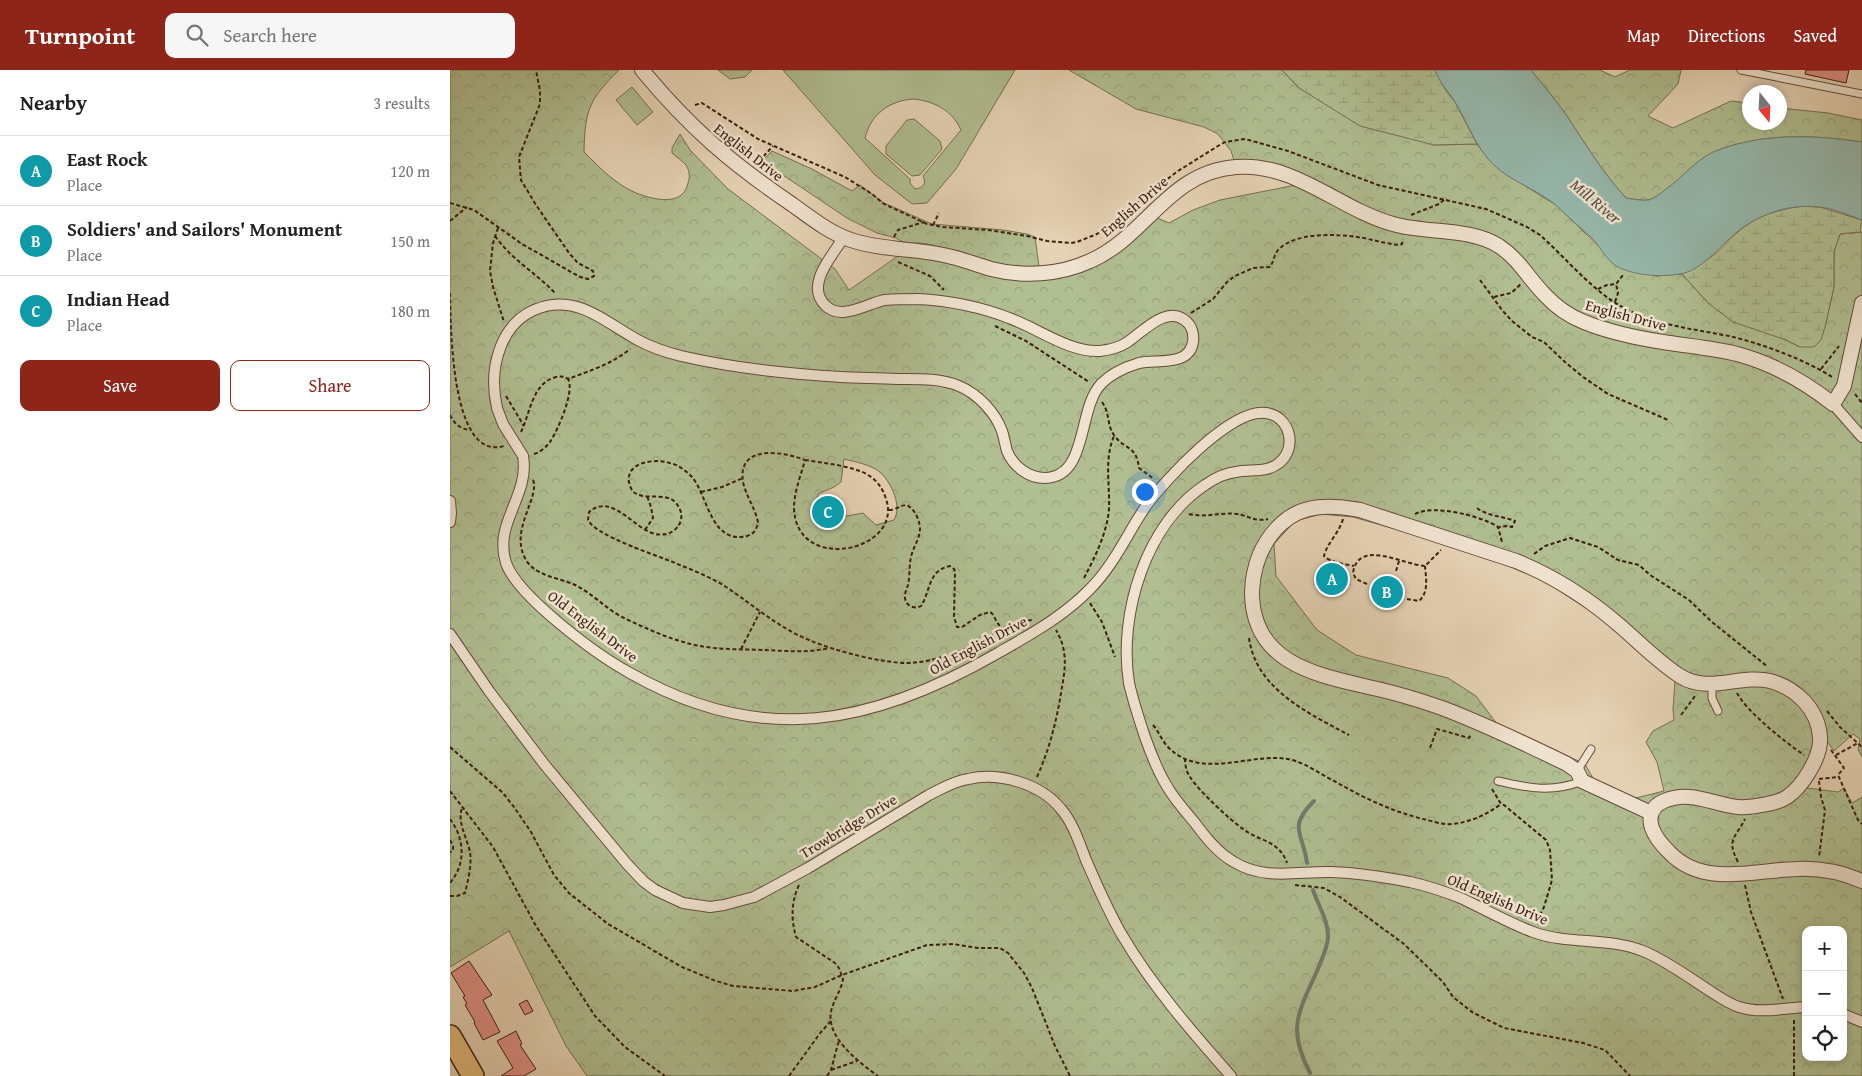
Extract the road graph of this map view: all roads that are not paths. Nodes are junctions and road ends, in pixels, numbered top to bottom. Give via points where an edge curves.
1 (642, 70) edge
2 (1741, 70) edge
3 (1862, 94) edge
4 (844, 237) junction
5 (1862, 303) edge
6 (1832, 404) junction
7 (1862, 437) edge
8 (450, 501) edge
9 (450, 522) edge
10 (450, 634) edge
11 (1705, 684) junction
12 (1718, 711) dead end
13 (1591, 749) dead end
14 (1579, 776) junction
15 (1498, 781) dead end
16 (1651, 813) junction
17 (1862, 881) edge
18 (1802, 1008) edge
19 (1847, 1016) edge
20 (1862, 1022) edge
21 (450, 1036) edge
22 (473, 1076) edge
23 (1231, 1076) edge

1 - 4 street, English Drive via 669,103 720,152 760,183
2 - 3 lane
4 - 6 street, English Drive via 876,246 940,254 1007,272 1052,272 1094,260 1105,253 1173,192 1199,176 1225,168 1275,171 1291,176 1365,215 1391,224 1488,240 1508,252 1559,308 1589,324 1660,342 1751,358 1808,386
4 - 18 street, Old English Drive, bridge via 823,270 818,286 820,298 830,310 846,312 882,300 955,304 995,313 1090,351 1117,347 1170,316 1184,320 1191,327 1192,346 1185,355 1172,361 1133,365 1114,374 1097,388 1073,461 1062,473 1039,478 1024,472 1011,460 1001,429 988,409 973,394 951,383 830,376 752,368 677,355 638,340 590,311 562,305 536,309 509,330 494,366 497,408 523,456 524,476 504,533 504,552 514,579 561,625 629,673 709,709 762,719 790,720 856,711 925,690 1047,624 1084,596 1101,577 1154,496 1184,463 1235,421 1255,413 1272,414 1284,423 1289,432 1285,458 1267,469 1224,474 1200,488 1168,522 1146,560 1133,600 1127,641 1129,681 1136,710 1146,741 1169,790 1206,838 1238,865 1265,873 1334,872 1411,882 1458,896 1532,932 1608,942 1639,950 1740,1008
5 - 6 street via 1844,386
6 - 7 street
8 - 9 street
10 - 23 street, Trowbridge Drive via 562,787 627,864 655,890 683,903 724,906 754,896 808,868 912,804 967,779 1010,780 1032,787 1054,800 1062,810 1102,896 1135,955
11 - 12 lane
11 - 14 street via 1678,675 1587,601 1526,565 1360,510 1324,506 1299,512 1284,521 1263,546 1253,581 1253,603 1257,621 1280,656 1300,668 1334,680 1441,708 1567,764
11 - 16 street via 1748,679 1769,681 1797,694 1810,708 1818,727 1819,745 1814,762 1800,785 1787,797 1772,803 1746,807 1685,796 1663,801
13 - 14 lane
14 - 15 lane via 1562,788 1554,789
14 - 16 street
16 - 17 street via 1656,836 1674,857 1708,873 1743,875 1818,869
19 - 20 street
21 - 22 main road

